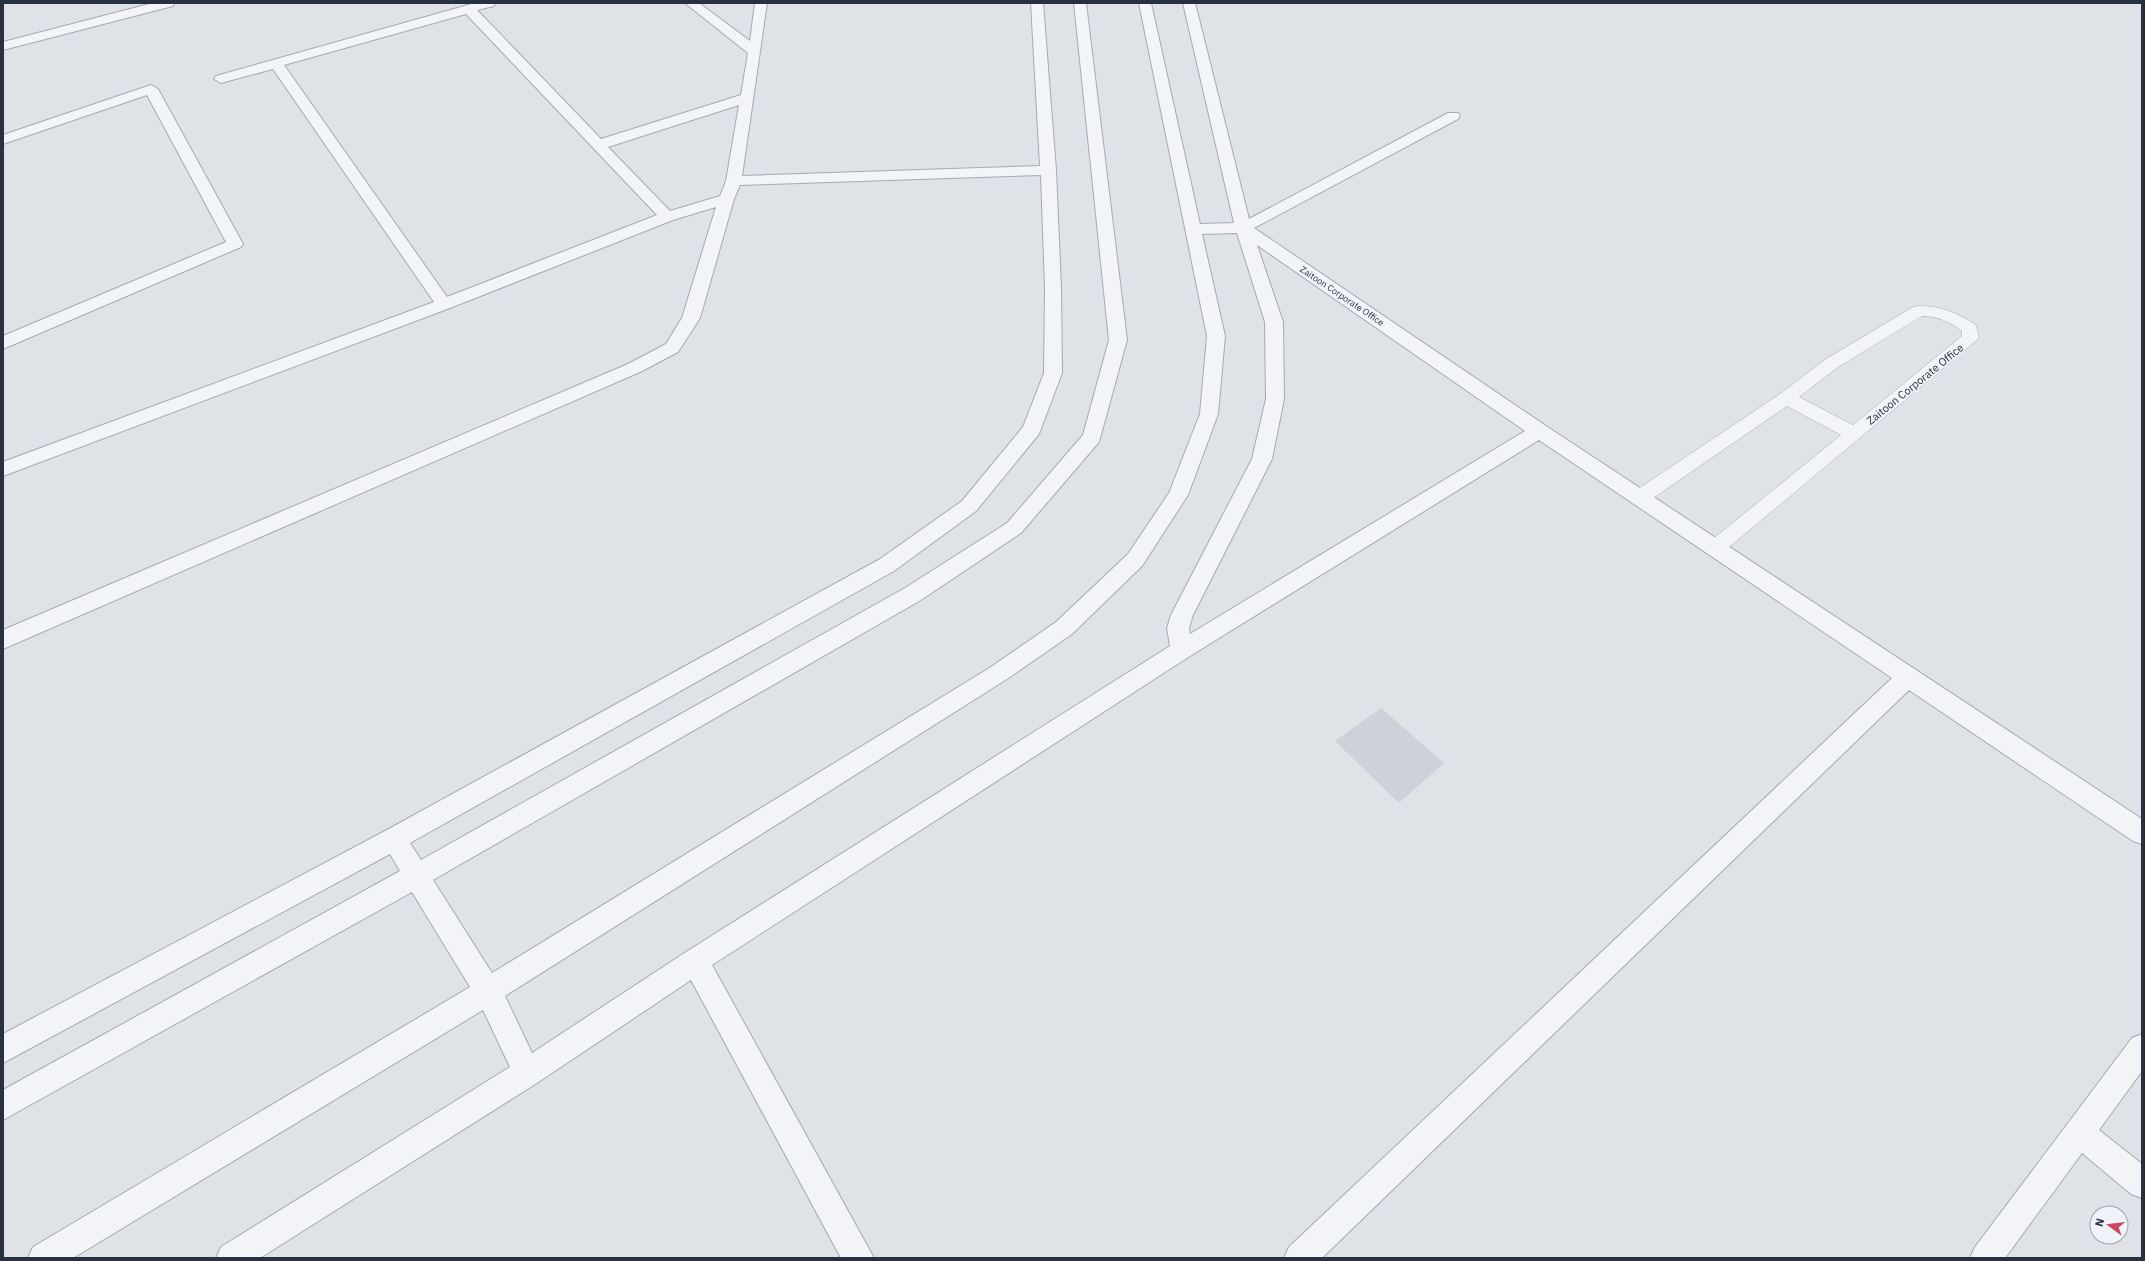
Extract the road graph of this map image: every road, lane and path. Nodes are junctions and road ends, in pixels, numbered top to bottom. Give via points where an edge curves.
1 (168, 3) edge
2 (489, 3) edge
3 (691, 3) edge
4 (761, 3) edge
5 (1037, 3) edge
6 (1080, 3) edge
7 (1145, 3) edge
8 (1190, 3) edge
9 (469, 9) junction
10 (3, 46) edge
11 (755, 52) junction
12 (276, 63) junction
13 (221, 80) dead end
14 (747, 98) junction
15 (1453, 116) dead end
16 (3, 140) edge
17 (598, 145) junction
18 (1048, 170) junction
19 (734, 181) junction
20 (726, 199) junction
21 (667, 217) junction
22 (1243, 228) junction
23 (1193, 230) junction
24 (444, 304) junction
25 (3, 343) edge
26 (1786, 398) junction
27 (1539, 431) junction
28 (1854, 434) junction
29 (3, 469) edge
30 (1639, 498) junction
31 (1715, 548) junction
32 (3, 640) edge
33 (1182, 650) junction
34 (1909, 676) junction
35 (2142, 833) edge
36 (394, 839) junction
37 (416, 876) junction
38 (695, 961) junction
39 (488, 991) junction
40 (2142, 1048) edge
41 (3, 1049) edge
42 (527, 1073) junction
43 (3, 1106) edge
44 (2080, 1132) junction
45 (2142, 1183) edge
46 (44, 1258) edge
47 (232, 1258) edge
48 (858, 1258) edge
49 (1300, 1258) edge
50 (1986, 1258) edge

1 - 10 street
2 - 9 street
3 - 11 street
4 - 11 street
5 - 18 street
6 - 37 street via 1118,340 1092,437 1014,528 913,594
7 - 23 street
8 - 22 street
9 - 12 street
9 - 17 street
11 - 14 street
12 - 13 street
12 - 24 street
14 - 17 street
14 - 19 street
15 - 22 street
16 - 25 street via 151,89 235,244
17 - 21 street
18 - 19 street
18 - 36 street via 1053,288 1053,373 1032,429 970,506 887,565
19 - 20 street
20 - 21 street
20 - 32 street via 691,318 672,348 627,372
21 - 24 street
22 - 23 street
22 - 27 street, Zaitoon Corporate Office
22 - 33 street via 1274,322 1275,399 1262,459 1182,615 1178,628
23 - 39 street via 1216,336 1209,414 1178,495 1135,560 1064,628 999,673
24 - 29 street
26 - 28 lane
26 - 28 lane, Zaitoon Corporate Office via 1832,363 1919,311 1935,310 1957,319 1970,329 1971,338
26 - 30 lane, Zaitoon Corporate Office
27 - 30 street, Zaitoon Corporate Office
27 - 33 street
28 - 31 lane, Zaitoon Corporate Office
30 - 31 street, Zaitoon Corporate Office
31 - 34 street, Zaitoon Corporate Office
33 - 38 street
34 - 35 street, Zaitoon Corporate Office
34 - 49 street
36 - 37 street
36 - 41 street
37 - 39 street
37 - 43 street
38 - 42 street
38 - 48 street
39 - 42 street
39 - 46 street
40 - 44 street
42 - 47 street
44 - 45 street
44 - 50 street

